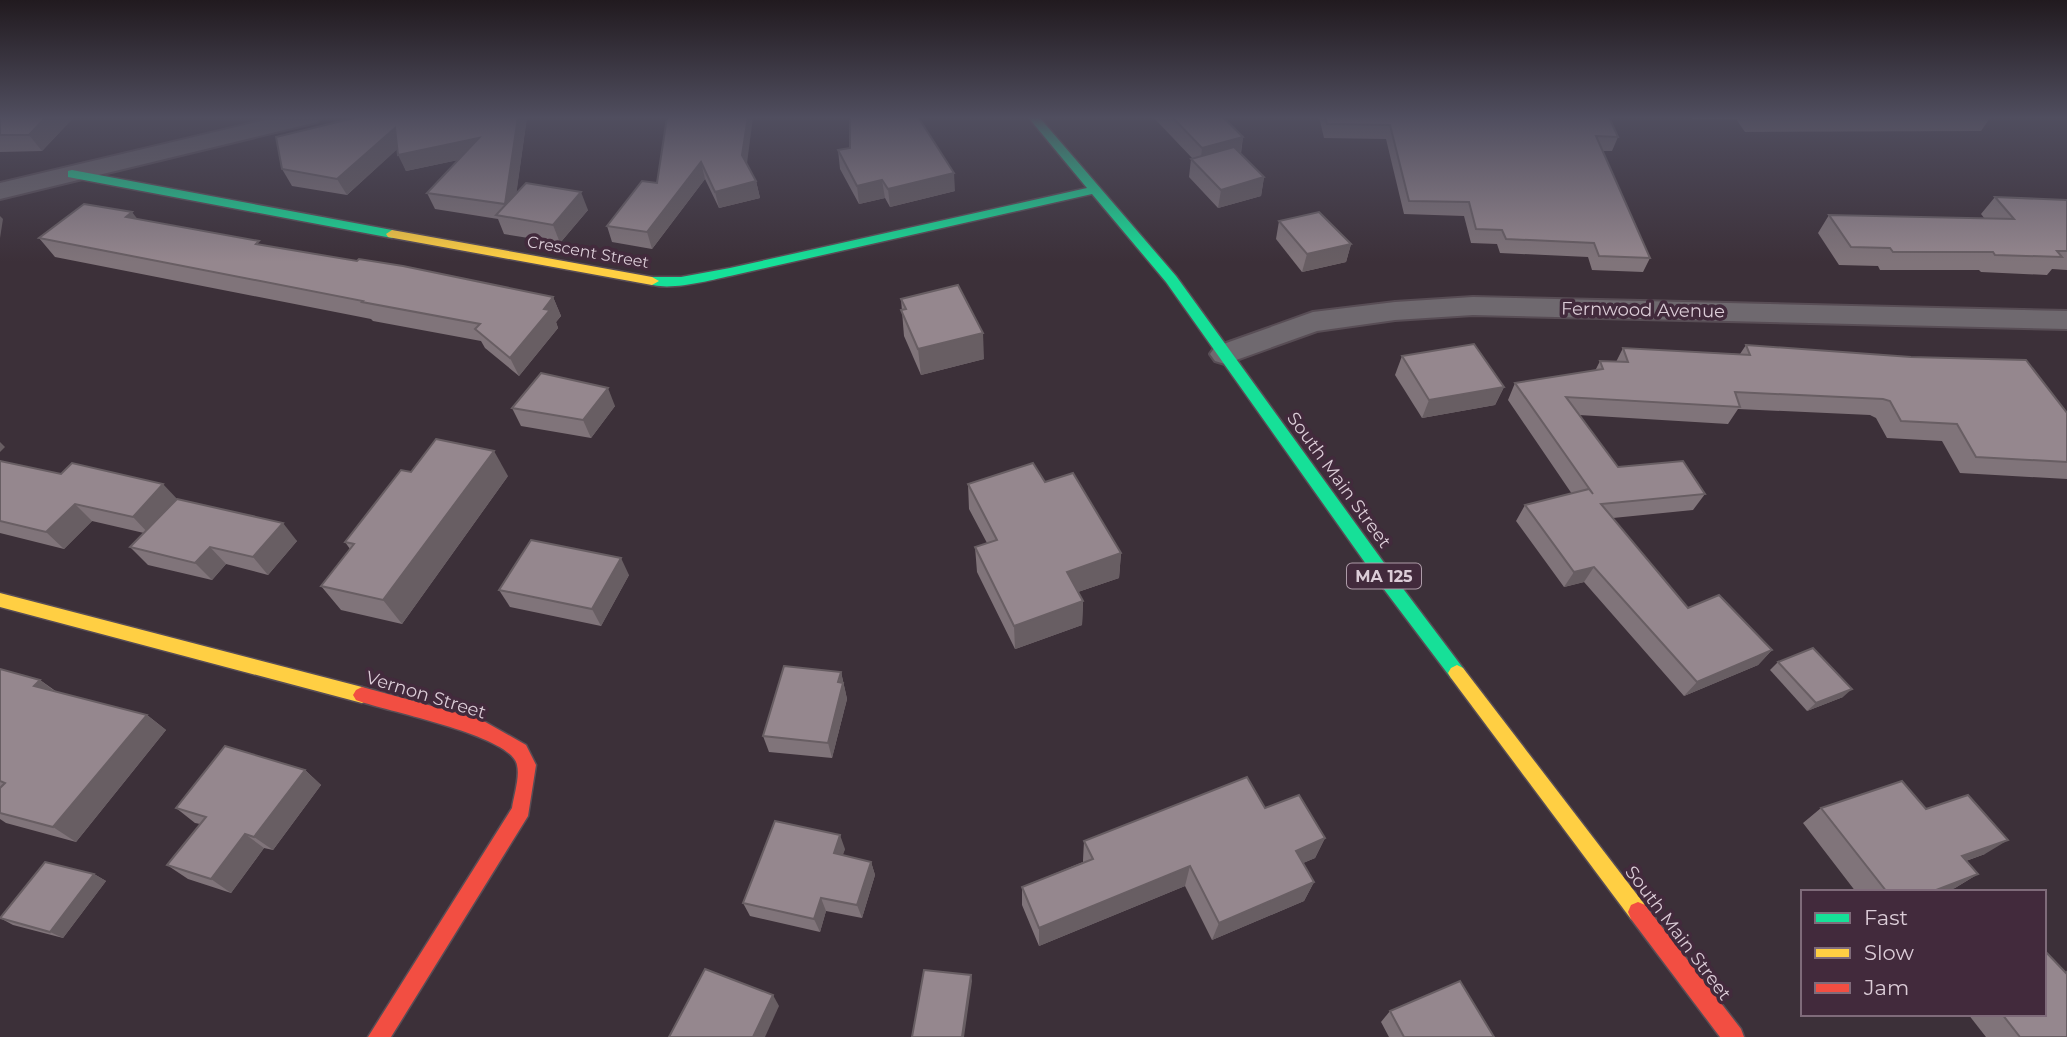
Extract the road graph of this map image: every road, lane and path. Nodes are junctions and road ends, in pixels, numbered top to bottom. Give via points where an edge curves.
1 (107, 165) edge
2 (1075, 165) edge
3 (72, 174) junction
4 (1096, 190) junction
5 (0, 191) edge
6 (2067, 320) edge
7 (1225, 354) junction
8 (0, 600) edge
9 (379, 1037) edge
10 (1733, 1037) edge

1 - 3 street
2 - 4 street, South Main Street / MA 125
3 - 4 street, Crescent Street via 658,281 730,272
3 - 5 street
4 - 7 street, South Main Street / MA 125 via 1171,279
6 - 7 street, Fernwood Avenue via 1473,306 1313,321
7 - 10 street, South Main Street / MA 125 via 1389,583
8 - 9 street, Vernon Street via 474,725 520,751 527,765 521,810

